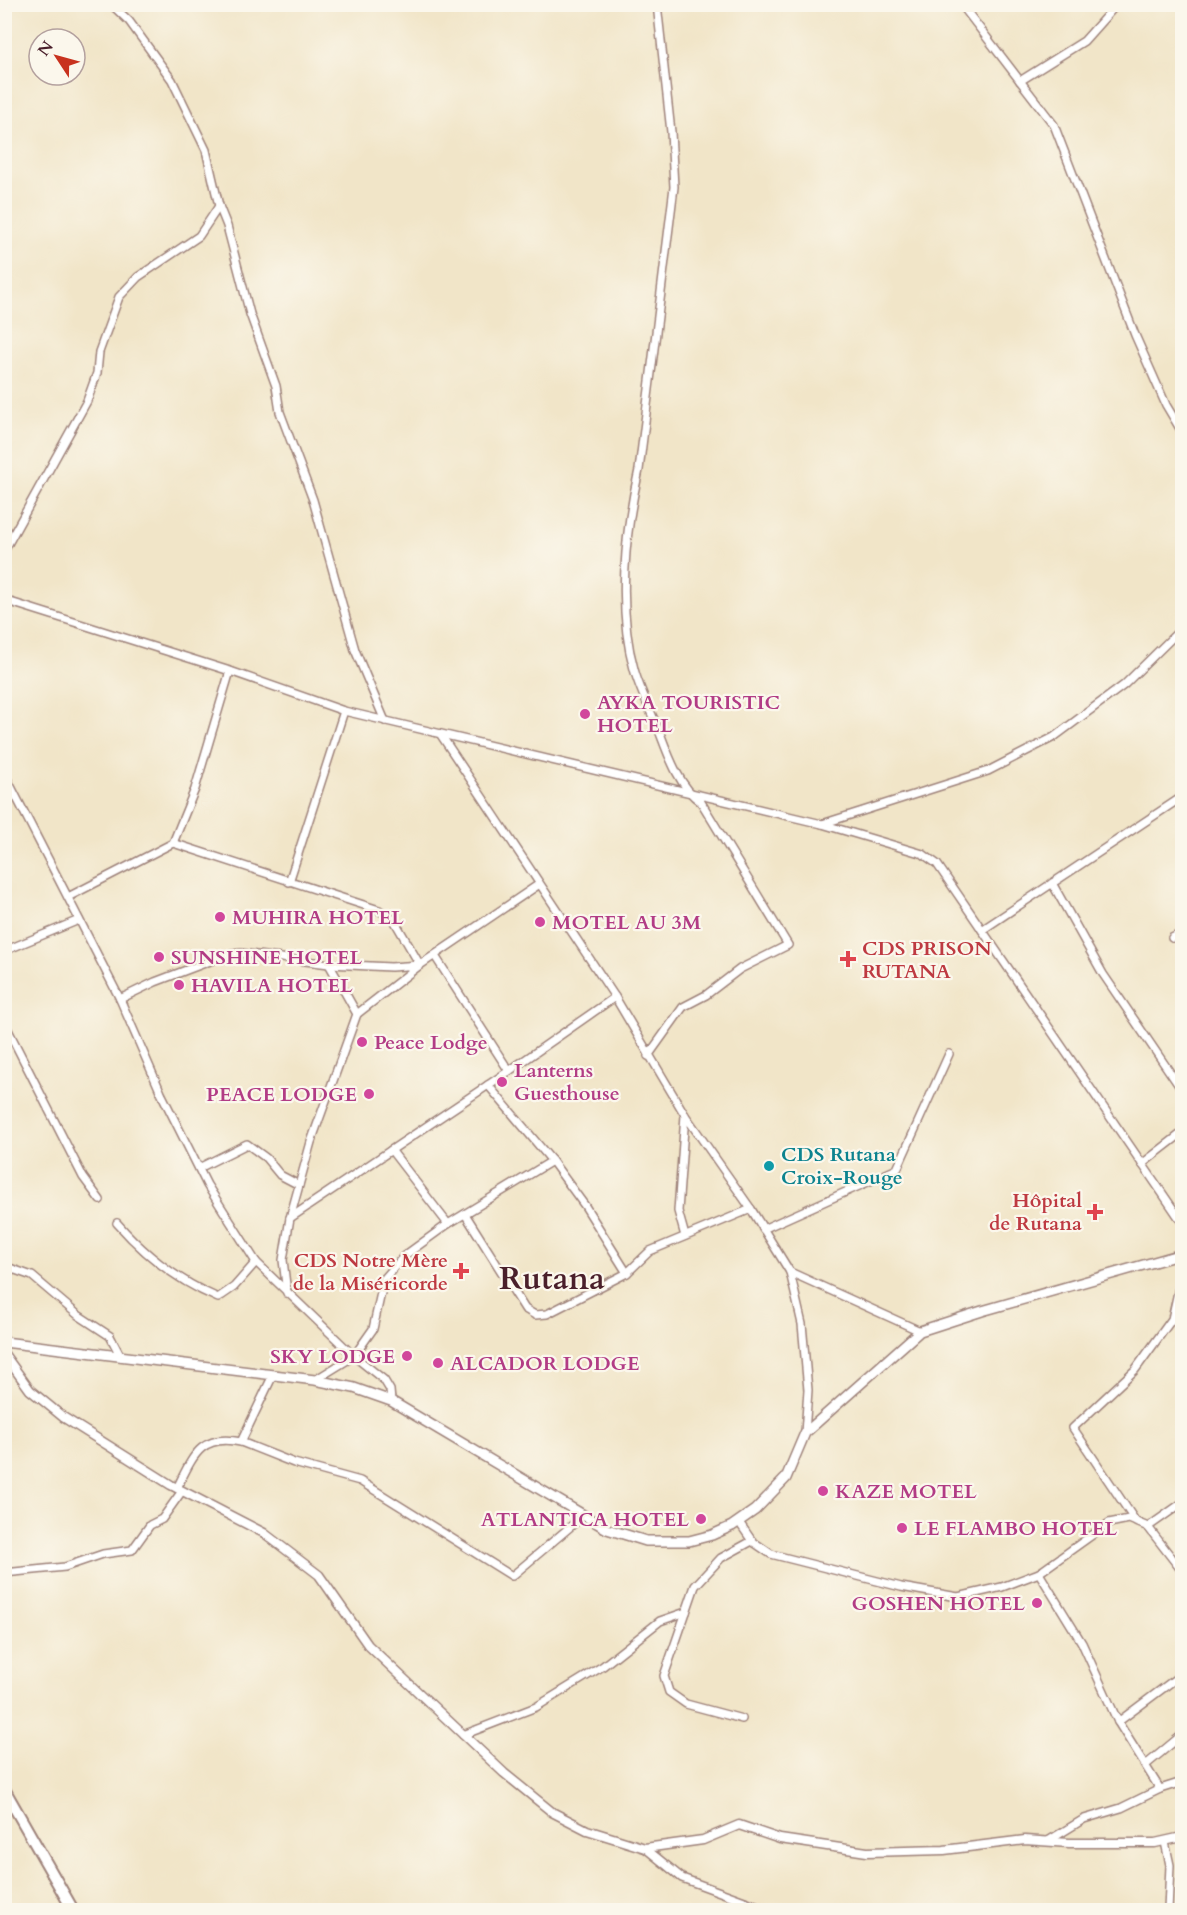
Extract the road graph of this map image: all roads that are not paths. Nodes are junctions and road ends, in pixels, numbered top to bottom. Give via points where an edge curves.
1 (111, 4) edge
2 (657, 4) edge
3 (961, 4) edge
4 (1117, 4) edge
5 (1020, 81) junction
6 (219, 206) junction
7 (1182, 432) edge
8 (4, 551) edge
9 (4, 600) edge
10 (1182, 628) edge
11 (230, 671) junction
12 (344, 711) junction
13 (385, 721) junction
14 (441, 735) junction
15 (4, 773) edge
16 (690, 795) junction
17 (1182, 797) edge
18 (822, 824) junction
19 (172, 843) junction
20 (289, 882) junction
21 (1052, 883) junction
22 (538, 885) junction
23 (68, 897) junction
24 (79, 920) junction
25 (982, 930) junction
26 (1182, 933) edge
27 (1172, 938) dead end
28 (4, 951) edge
29 (435, 956) junction
30 (329, 964) junction
31 (420, 965) junction
32 (615, 997) junction
33 (120, 999) junction
34 (357, 1014) junction
35 (4, 1022) edge
36 (949, 1054) dead end
37 (648, 1056) junction
38 (509, 1071) junction
39 (488, 1085) junction
40 (1182, 1090) edge
41 (685, 1115) junction
42 (1182, 1133) edge
43 (391, 1150) junction
44 (552, 1161) junction
45 (1142, 1164) junction
46 (199, 1168) junction
47 (299, 1185) junction
48 (100, 1200) dead end
49 (751, 1209) junction
50 (465, 1214) junction
51 (290, 1218) junction
52 (1182, 1222) edge
53 (117, 1223) dead end
54 (447, 1224) junction
55 (763, 1229) junction
56 (685, 1236) junction
57 (1182, 1254) edge
58 (256, 1262) junction
59 (4, 1266) edge
60 (790, 1272) junction
61 (627, 1274) junction
62 (1182, 1274) edge
63 (287, 1293) junction
64 (920, 1331) junction
65 (4, 1342) edge
66 (4, 1354) edge
67 (354, 1356) junction
68 (121, 1357) junction
69 (273, 1375) junction
70 (315, 1380) junction
71 (391, 1401) junction
72 (805, 1433) junction
73 (241, 1442) junction
74 (180, 1489) junction
75 (1182, 1503) edge
76 (583, 1516) junction
77 (739, 1522) junction
78 (1136, 1522) junction
79 (1148, 1527) junction
80 (752, 1541) junction
81 (1182, 1571) edge
82 (4, 1573) edge
83 (1039, 1573) junction
84 (686, 1612) junction
85 (1182, 1674) edge
86 (742, 1719) dead end
87 (1118, 1722) junction
88 (463, 1735) junction
89 (1182, 1735) edge
90 (1147, 1764) junction
91 (1182, 1782) edge
92 (4, 1789) edge
93 (1160, 1789) junction
94 (1182, 1837) edge
95 (1048, 1842) junction
96 (1165, 1842) junction
97 (645, 1848) junction
98 (73, 1911) edge
99 (769, 1911) edge
100 (1168, 1911) edge

1 - 6 street via 129,21 183,100 206,150
2 - 16 street via 672,132 674,187 639,470 625,549 627,631 634,669 665,747
3 - 5 street
4 - 5 street via 1084,41
5 - 7 street via 1054,125 1135,335
6 - 8 street via 199,236 138,278 119,297 99,352 87,402
6 - 13 street via 250,314 276,386 280,412 313,500 354,650
9 - 11 street
10 - 18 street via 1124,685 1054,737 988,771
11 - 12 street
11 - 19 street via 195,789
12 - 13 street
12 - 20 street
13 - 14 street
14 - 16 street
14 - 22 street
15 - 23 street
16 - 18 street
16 - 37 street via 701,802 788,945 740,969 706,995 682,1006
17 - 21 street
18 - 25 street via 923,854 937,864
19 - 20 street
19 - 23 street
20 - 31 street via 379,910 394,920
21 - 25 street
21 - 40 street via 1103,974
22 - 29 street
22 - 32 street
23 - 24 street
24 - 28 street
24 - 33 street
25 - 45 street
26 - 27 street
29 - 31 street
29 - 38 street
30 - 31 street
30 - 33 street via 241,953 154,982
30 - 34 street
31 - 34 street
32 - 37 street
32 - 38 street
33 - 46 street
34 - 47 street
35 - 48 street via 73,1157
36 - 55 street via 897,1169
37 - 41 street
38 - 39 street
39 - 43 street
39 - 44 street
41 - 49 street
41 - 56 street via 678,1211
42 - 45 street
43 - 51 street
43 - 54 street
44 - 50 street
44 - 61 street
45 - 52 street
46 - 47 street via 247,1144 280,1175
46 - 58 street
47 - 51 street
49 - 55 street
49 - 56 street
50 - 54 street
50 - 61 street via 525,1308 535,1316 547,1314
51 - 63 street via 283,1260
53 - 58 street via 151,1257 193,1287 218,1298 234,1287
54 - 67 street via 405,1256 384,1279 373,1329
55 - 60 street
56 - 61 street via 650,1251
57 - 64 main road
58 - 63 street
59 - 68 street via 32,1276 110,1336
60 - 64 street
60 - 72 street via 802,1324 808,1390
62 - 78 street via 1172,1319 1135,1370 1073,1428
63 - 67 street
64 - 72 main road
65 - 68 main road
66 - 74 street via 30,1390 63,1417
67 - 70 street
67 - 71 street via 387,1382
68 - 69 main road
69 - 70 main road
69 - 73 street
70 - 71 main road
71 - 76 main road
72 - 77 main road via 786,1478
73 - 74 street via 224,1438 201,1448 191,1460
73 - 76 street via 294,1463 360,1481 512,1576
74 - 82 street via 162,1520 150,1525 132,1550 103,1554 65,1568
74 - 88 street via 264,1533 319,1575 368,1645
75 - 79 street
76 - 77 main road via 628,1536 666,1543 712,1535
77 - 80 street
78 - 79 street
78 - 83 street via 1129,1519 1109,1523
79 - 81 street
80 - 83 street via 771,1554 901,1587 958,1597
80 - 84 street via 721,1558 695,1586
83 - 87 street via 1082,1643
84 - 86 street via 664,1676 669,1692 686,1704
84 - 88 street via 660,1621 603,1666 536,1707
85 - 87 street
87 - 90 street
88 - 97 street via 552,1812 587,1830
89 - 90 street
90 - 93 street
91 - 93 street
92 - 98 main road
93 - 95 street via 1121,1809 1084,1819
94 - 96 street
95 - 96 street
95 - 97 street via 1025,1840 944,1850 867,1852 780,1839 739,1826 703,1840
96 - 100 street via 1170,1865
97 - 99 street via 682,1878

